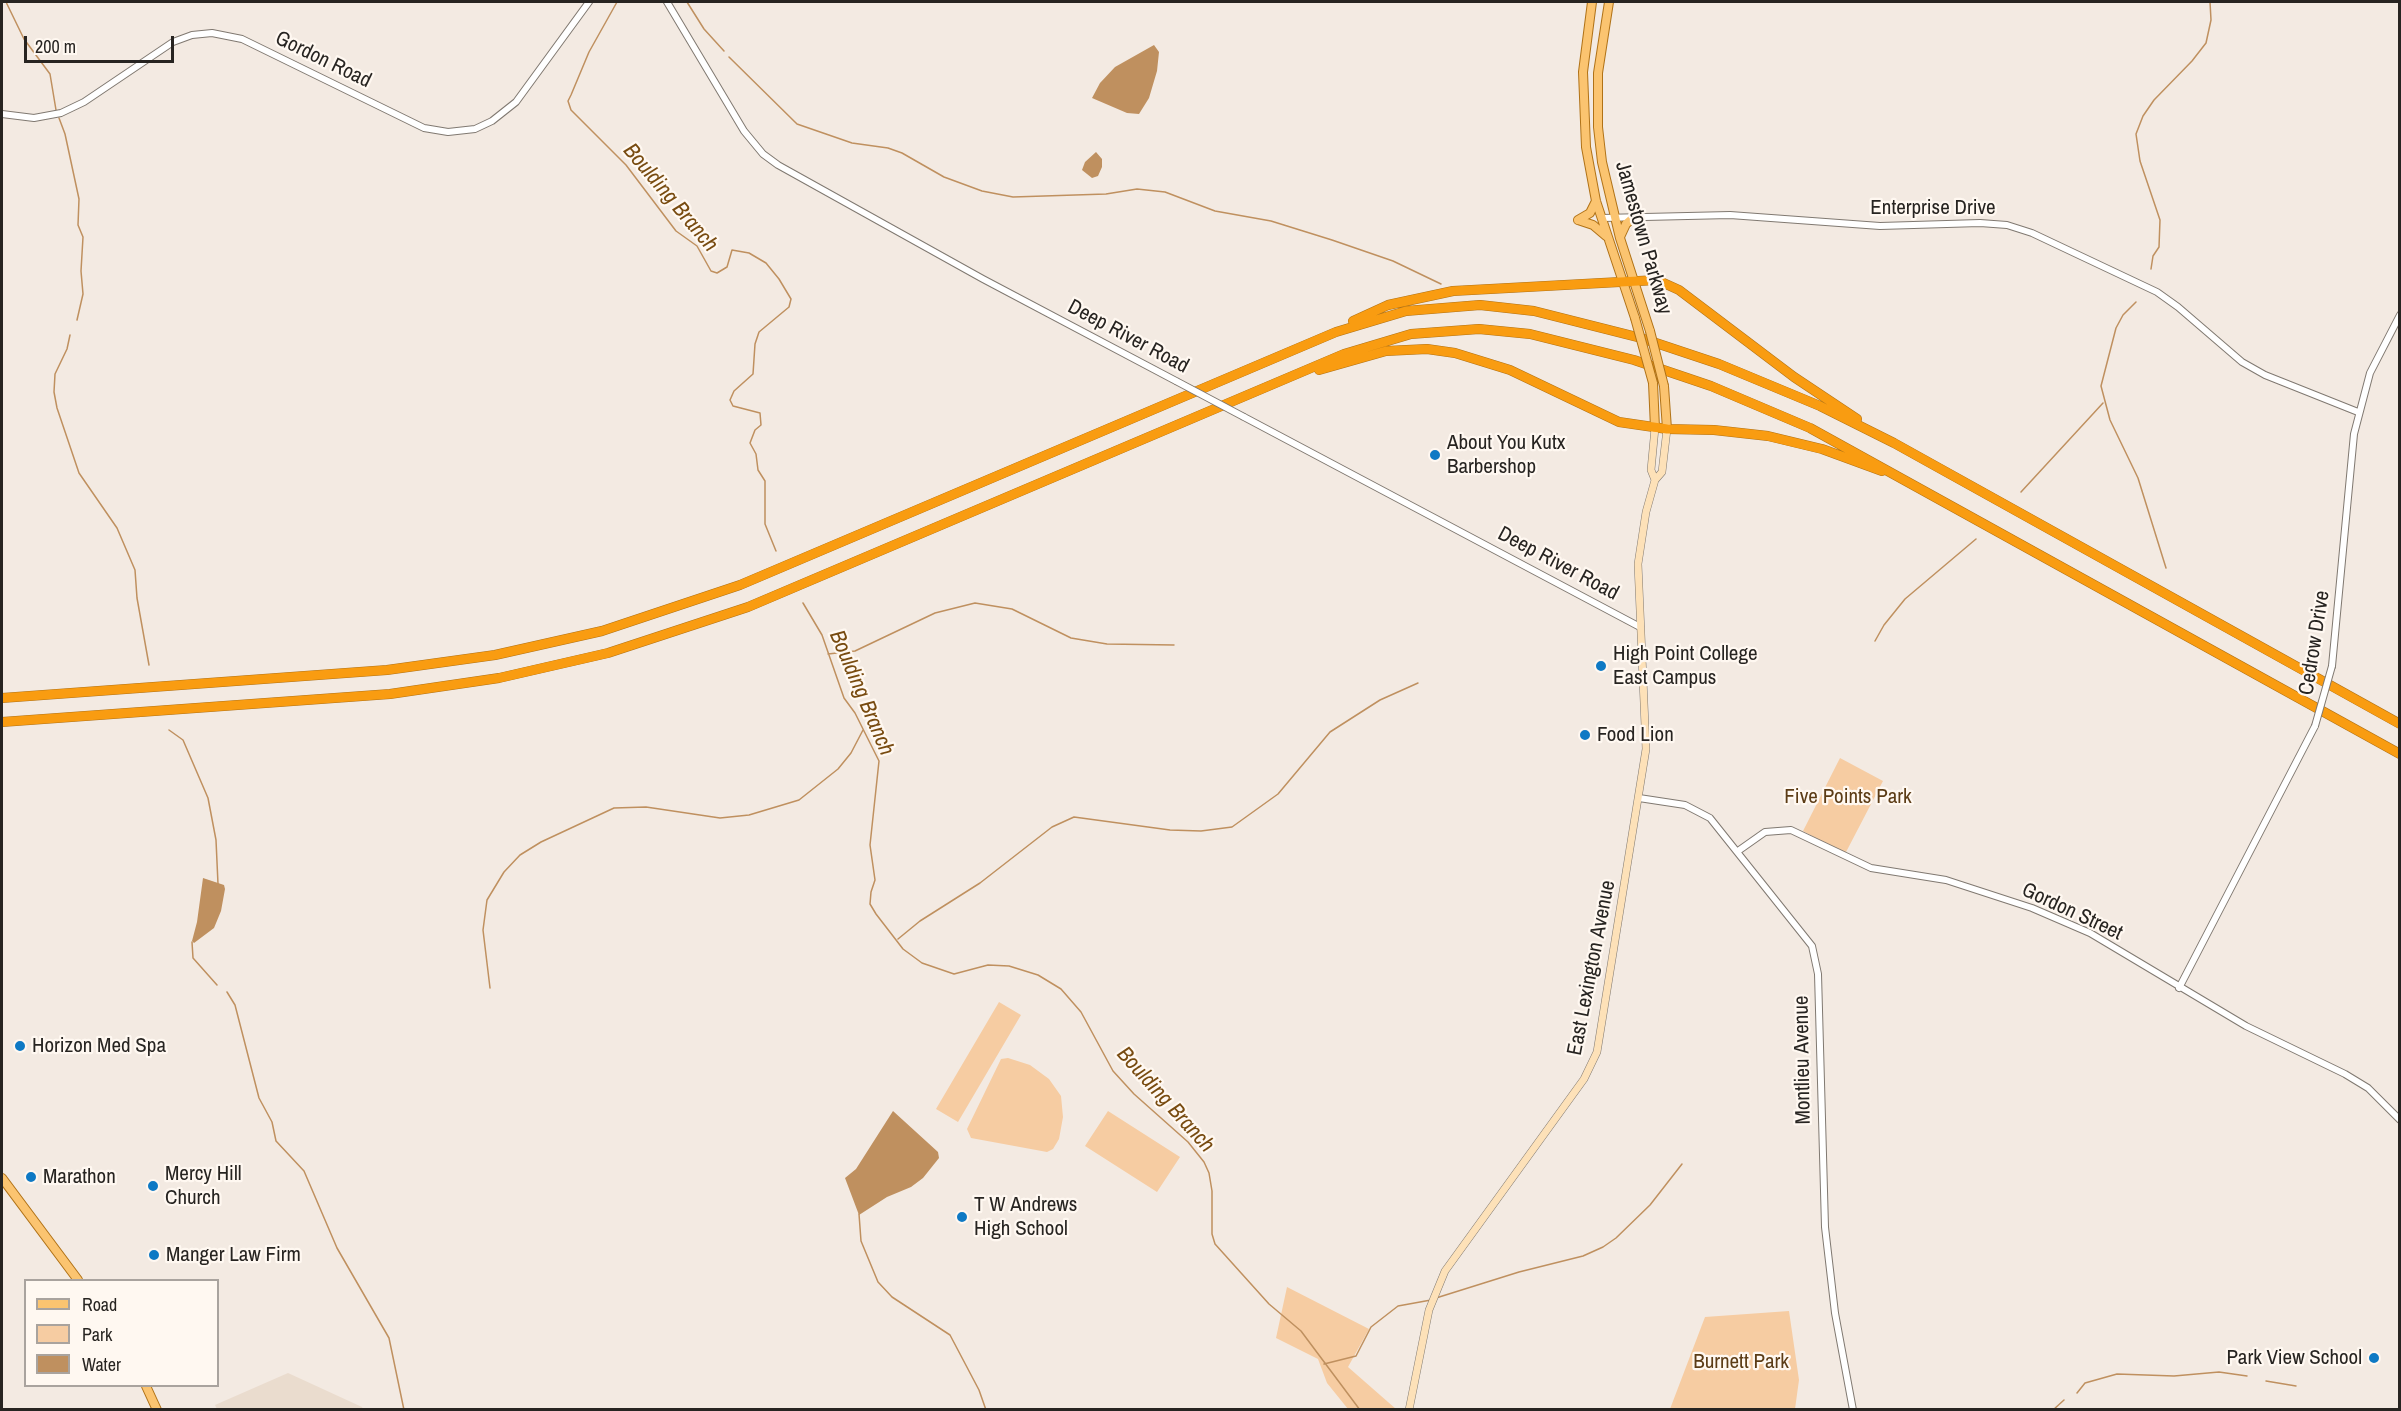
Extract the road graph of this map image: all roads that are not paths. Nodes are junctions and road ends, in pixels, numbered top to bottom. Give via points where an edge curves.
1 (589, 2) edge
2 (666, 2) edge
3 (1592, 2) edge
4 (1609, 2) edge
5 (2, 114) edge
6 (1596, 201) junction
7 (1634, 217) junction
8 (1602, 218) junction
9 (1614, 218) junction
10 (1607, 236) junction
11 (1620, 238) junction
12 (1622, 280) junction
13 (1634, 280) junction
14 (2400, 315) edge
15 (1319, 339) junction
16 (1266, 387) junction
17 (2358, 412) junction
18 (1655, 428) junction
19 (1666, 429) junction
20 (1894, 443) junction
21 (1655, 480) junction
22 (1905, 480) junction
23 (1641, 627) junction
24 (2, 692) edge
25 (81, 692) junction
26 (2, 698) edge
27 (2, 722) edge
28 (2400, 724) edge
29 (2400, 754) edge
30 (1639, 798) junction
31 (1738, 851) junction
32 (2179, 988) junction
33 (2400, 1120) edge
34 (2, 1178) edge
35 (77, 1279) edge
36 (146, 1387) edge
37 (157, 1410) edge
38 (1409, 1410) edge
39 (1853, 1410) edge

1 - 5 street, Gordon Road via 516,102 475,129 448,132 424,128 242,39 212,33 173,42 84,102 61,113 34,118
2 - 23 street, Deep River Road, bridge via 744,131 778,165 983,279
3 - 6 main road, Jamestown Parkway via 1584,54 1583,108
4 - 9 main road, Jamestown Parkway via 1600,55 1598,107 1602,162
6 - 8 main road, Jamestown Parkway
6 - 10 main road via 1590,213 1578,220
7 - 9 street, Enterprise Drive
7 - 11 main road
7 - 17 street, Enterprise Drive via 1730,215 1880,226 2007,225 2157,292 2242,362
8 - 9 street, Enterprise Drive
8 - 10 main road, Jamestown Parkway
9 - 11 main road, Jamestown Parkway
10 - 12 main road, Jamestown Parkway
11 - 13 main road, Jamestown Parkway
12 - 13 highway
12 - 15 highway via 1430,294 1374,310
12 - 18 main road, Jamestown Parkway, bridge via 1653,383
13 - 19 main road, Jamestown Parkway, bridge via 1664,386
13 - 20 highway via 1657,280 1679,290 1802,382
14 - 17 street, Cedrow Drive via 2370,373
15 - 20 highway via 1371,320 1425,308 1480,305 1534,311 1615,330 1719,364
15 - 25 highway via 765,574 671,610 610,628 531,648 424,666
16 - 18 highway via 1372,354 1441,351 1496,364 1611,419
16 - 22 highway via 1394,338 1462,328 1513,332 1608,353 1719,389 1826,435
16 - 27 highway via 748,607 608,654 500,678 390,694
17 - 32 street, Cedrow Drive, bridge via 2326,696 2315,726
18 - 19 highway
18 - 21 main road, Jamestown Parkway via 1651,470
19 - 21 main road, Jamestown Parkway via 1662,472
19 - 22 highway via 1728,431 1788,440
20 - 28 highway
21 - 23 main road, Jamestown Parkway via 1639,554
22 - 29 highway
23 - 30 main road, East Lexington Avenue via 1647,727
24 - 25 highway
25 - 26 highway
30 - 31 street, Montlieu Avenue via 1699,810
30 - 38 main road, East Lexington Avenue via 1593,1064 1445,1271 1429,1310
31 - 32 street, Gordon Street via 1765,832 1798,832 1871,868 1946,880 2038,911 2090,933
31 - 39 street, Montlieu Avenue via 1801,929 1816,958 1825,1227 1835,1313
32 - 33 street, Gordon Street via 2345,1074 2368,1088
34 - 35 main road
36 - 37 main road

